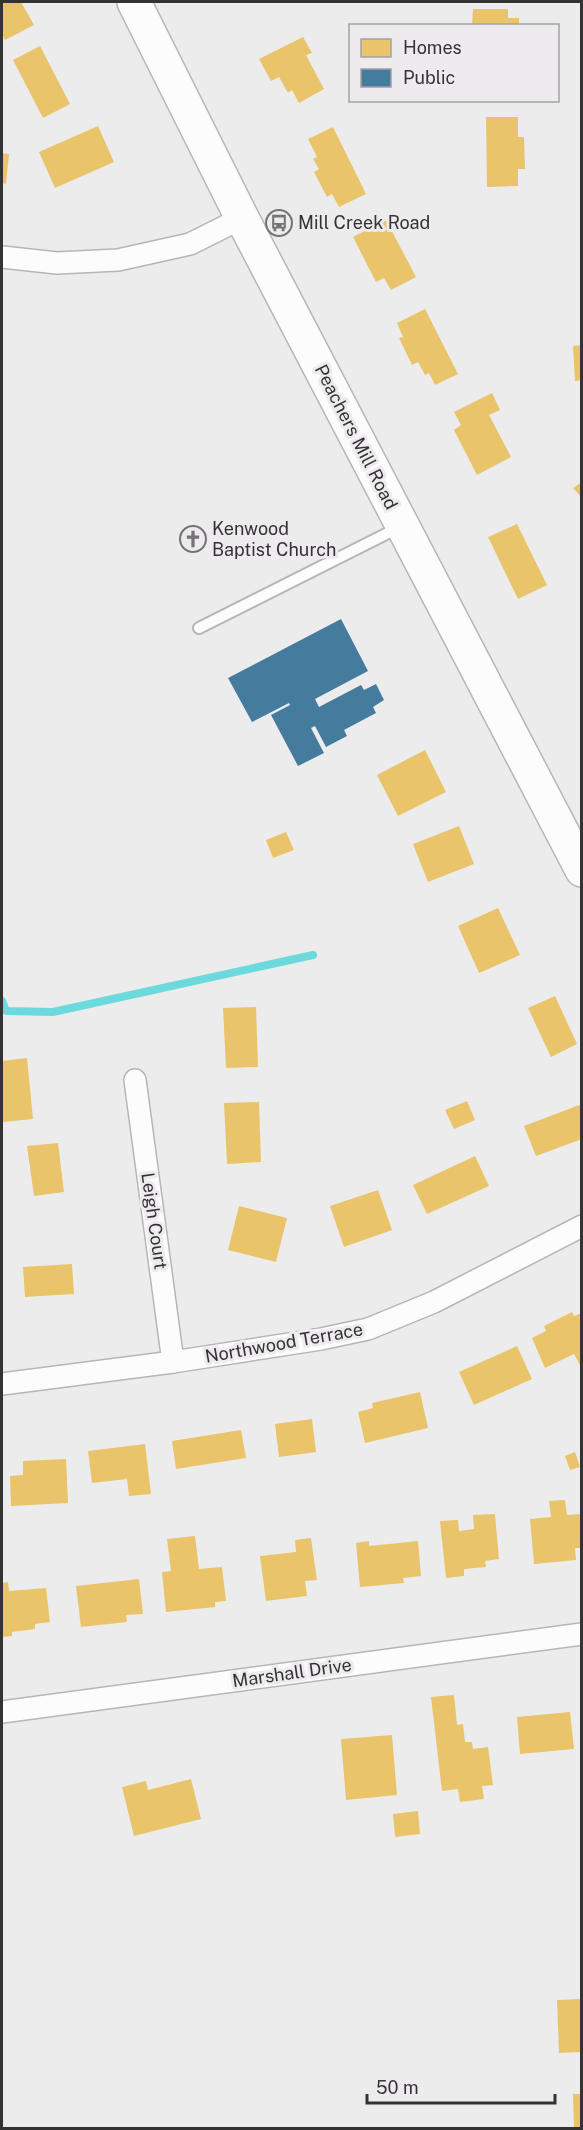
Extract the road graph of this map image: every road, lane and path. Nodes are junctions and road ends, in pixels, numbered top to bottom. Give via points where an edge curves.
1 (134, 2) edge
2 (242, 218) junction
3 (2, 257) edge
4 (403, 526) junction
5 (199, 627) dead end
6 (582, 870) edge
7 (135, 1080) dead end
8 (582, 1226) edge
9 (173, 1362) junction
10 (2, 1383) edge
11 (582, 1634) edge
12 (2, 1712) edge

1 - 2 main road, Peachers Mill Road
2 - 3 street via 190,244 118,260 57,263
2 - 4 main road, Peachers Mill Road
4 - 5 lane
4 - 6 main road, Peachers Mill Road
7 - 9 street, Leigh Court
8 - 9 street, Northwood Terrace via 434,1302 368,1329
9 - 10 street, Northwood Terrace
11 - 12 street, Marshall Drive

